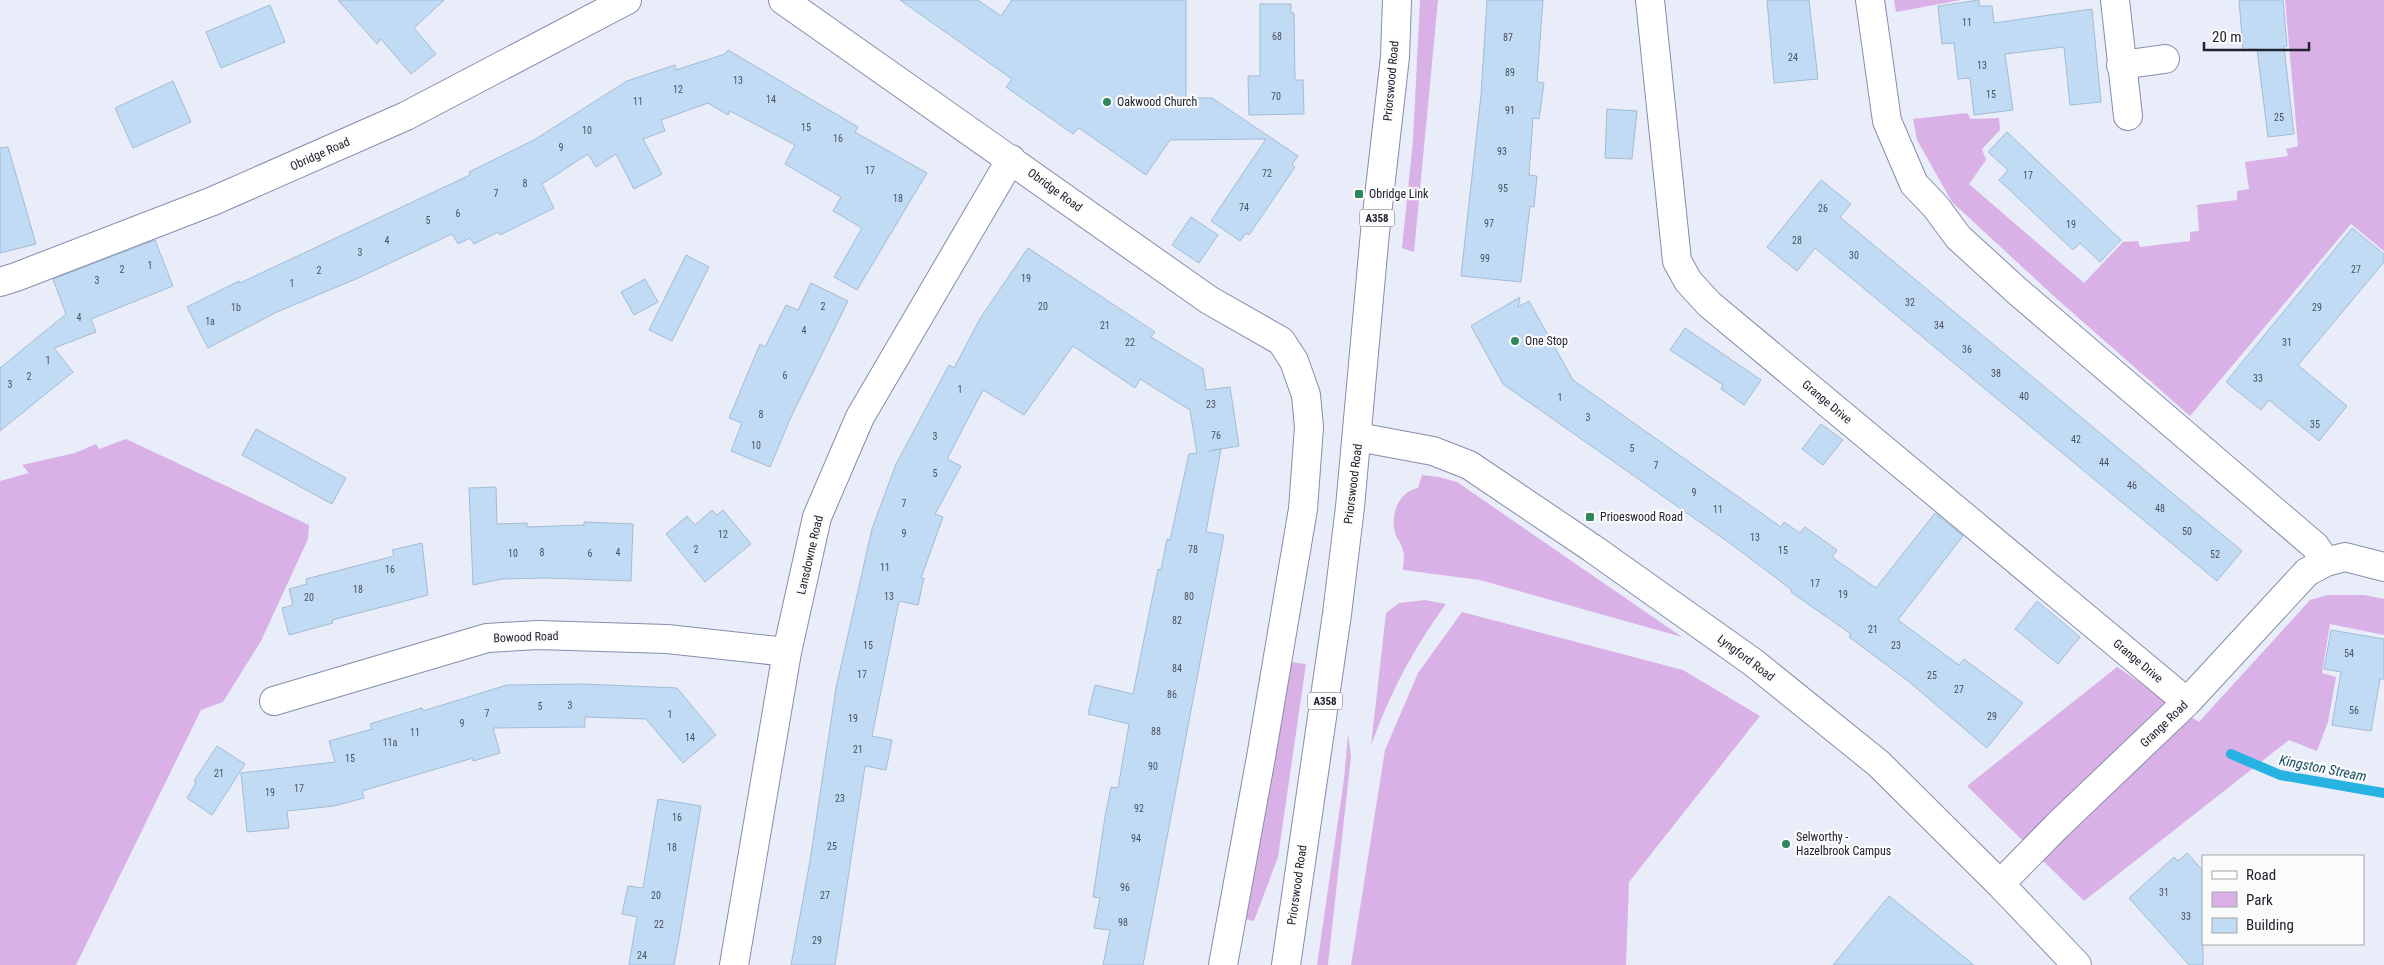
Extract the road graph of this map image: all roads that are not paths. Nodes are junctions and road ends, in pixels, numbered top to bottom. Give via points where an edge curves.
1 (627, 0) edge
2 (783, 0) edge
3 (1397, 0) edge
4 (1650, 0) edge
5 (1870, 0) edge
6 (2115, 0) edge
7 (2165, 59) dead end
8 (2122, 64) junction
9 (2128, 116) dead end
10 (1011, 159) junction
11 (0, 282) edge
12 (1358, 437) junction
13 (2326, 562) junction
14 (2384, 567) edge
15 (787, 652) junction
16 (274, 701) dead end
17 (2187, 702) junction
18 (2000, 884) junction
19 (734, 965) edge
20 (1223, 965) edge
21 (1286, 965) edge
22 (2076, 965) edge

1 - 11 street, Obridge Road via 406,116 213,201
2 - 10 street, Obridge Road
3 - 12 street, Priorswood Road / A358 via 1395,56
4 - 17 street, Grange Drive via 1677,261 1688,280 1709,304
5 - 13 street via 1887,121 1914,184 1958,237 2315,546
6 - 8 street
7 - 8 street
8 - 9 street
10 - 15 street, Lansdowne Road via 860,417 817,517
10 - 20 street, Obridge Road via 1209,300 1281,341 1294,361 1306,395 1309,427 1303,509
12 - 18 street, Lyngford Road via 1426,450 1469,465 1592,548 1754,663 1879,764
12 - 21 street, Priorswood Road / A358 via 1337,614
13 - 14 street via 2345,557
13 - 17 street, Grange Road via 2307,572
15 - 16 street, Bowood Road via 667,639 538,635 488,638
15 - 19 street, Lansdowne Road
17 - 18 street, Grange Road
18 - 22 street, Lyngford Road

